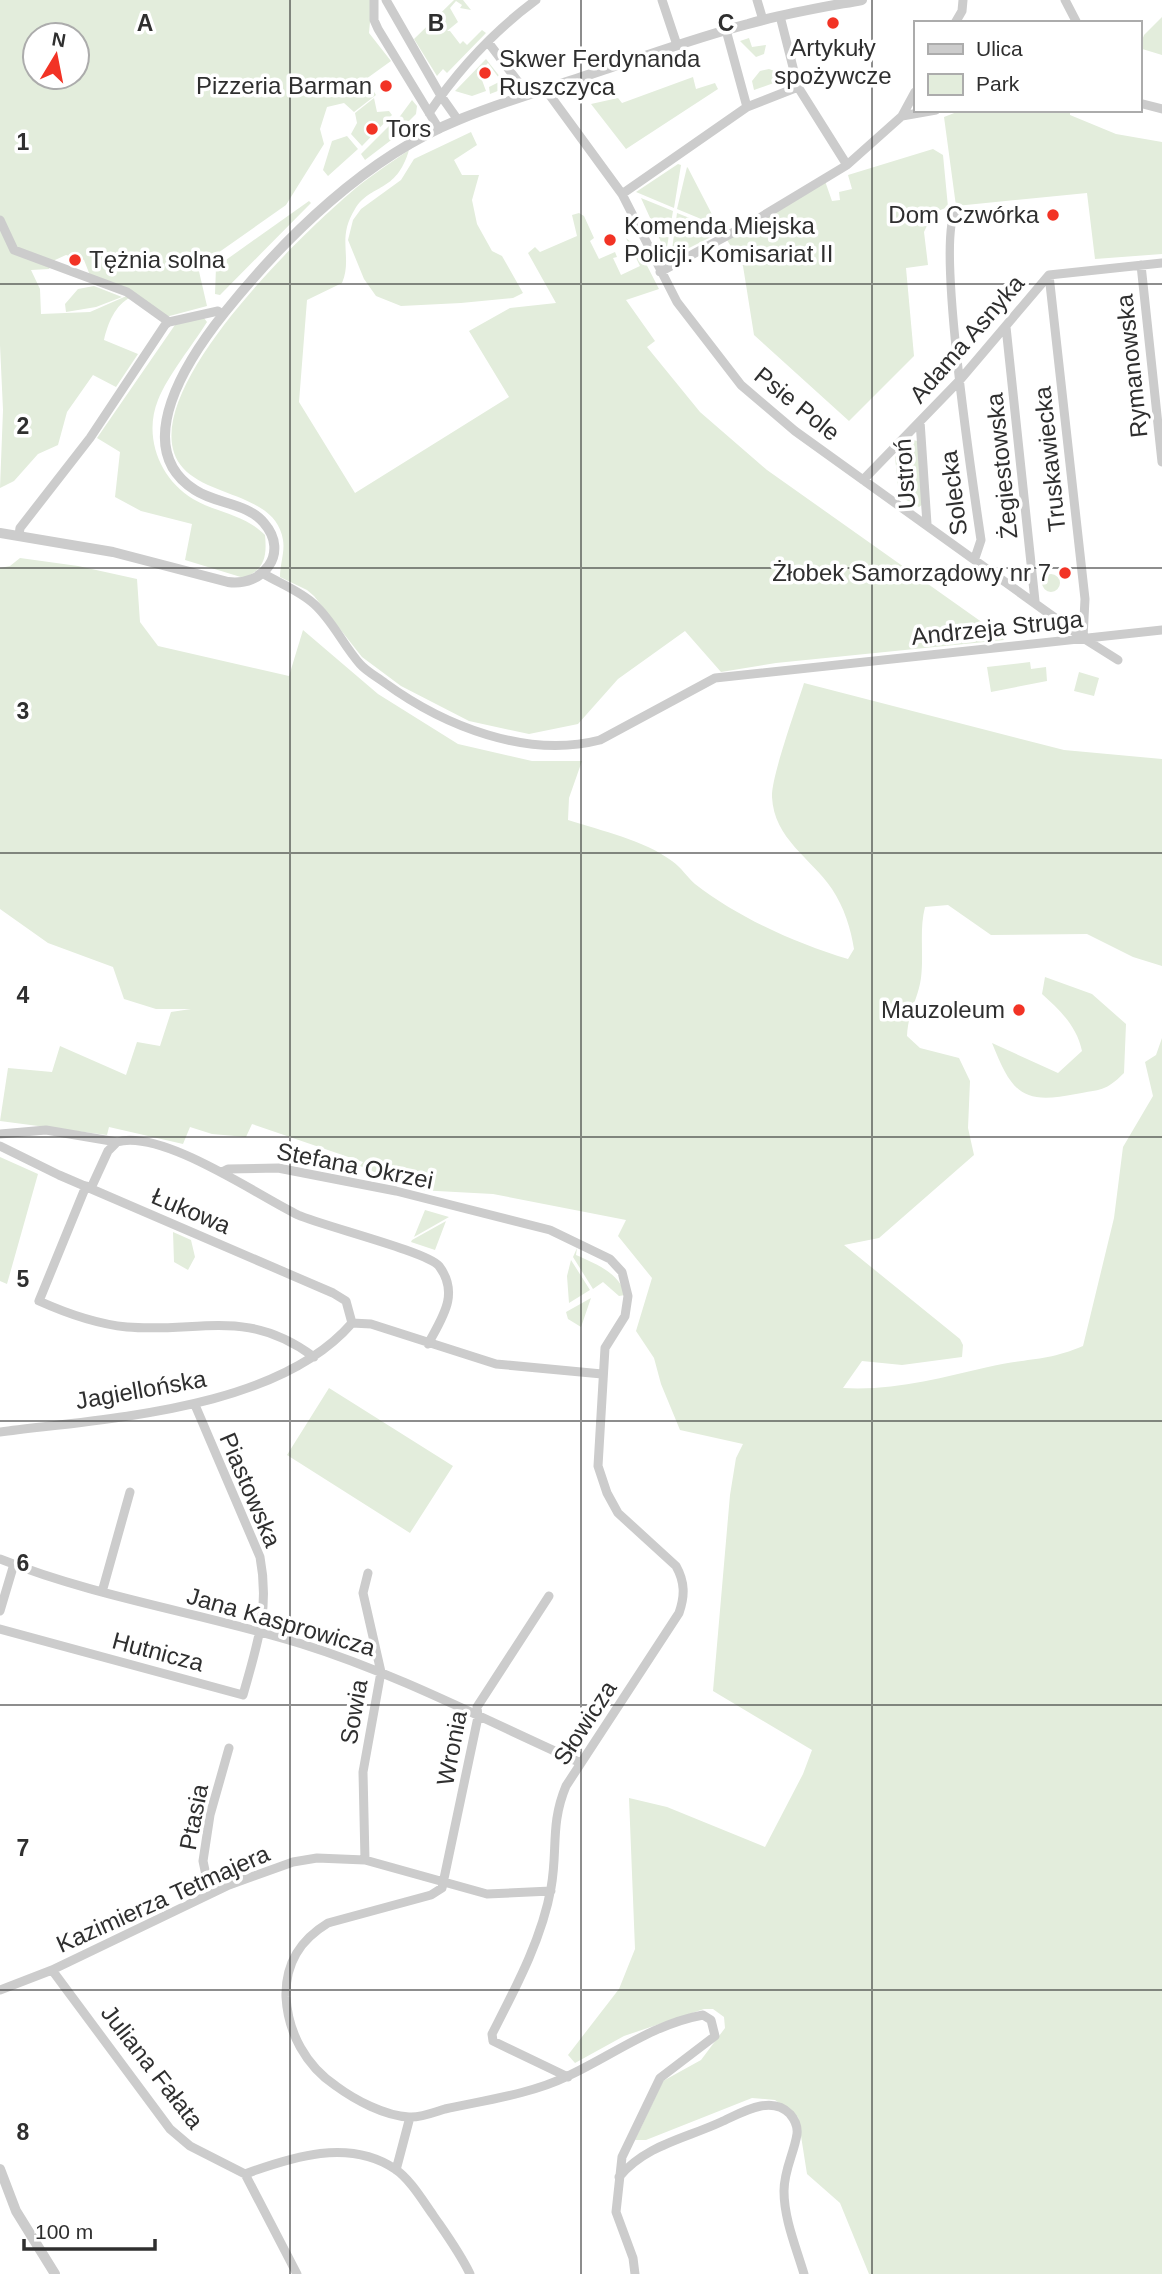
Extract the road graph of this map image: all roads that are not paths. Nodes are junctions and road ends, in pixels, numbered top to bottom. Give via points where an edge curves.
1 (374, 0) edge
2 (386, 0) edge
3 (536, 0) edge
4 (662, 0) edge
5 (757, 0) edge
6 (862, 0) edge
7 (963, 0) edge
8 (1065, 0) edge
9 (780, 16) junction
10 (762, 20) junction
11 (956, 21) edge
12 (1076, 21) edge
13 (726, 30) junction
14 (488, 42) junction
15 (677, 46) junction
16 (798, 87) junction
17 (546, 90) junction
18 (914, 94) edge
19 (528, 95) junction
20 (440, 96) junction
21 (1141, 104) edge
22 (747, 107) junction
23 (1162, 109) edge
24 (925, 112) edge
25 (429, 113) junction
26 (902, 116) junction
27 (458, 120) junction
28 (439, 129) junction
29 (847, 165) junction
30 (622, 194) junction
31 (956, 211) dead end
32 (0, 220) edge
33 (1162, 263) edge
34 (1141, 265) junction
35 (660, 272) junction
36 (1049, 275) junction
37 (223, 314) junction
38 (169, 321) junction
39 (1006, 327) junction
40 (959, 381) junction
41 (920, 421) junction
42 (1162, 462) edge
43 (863, 480) junction
44 (927, 524) junction
45 (0, 533) edge
46 (19, 535) junction
47 (975, 558) junction
48 (264, 574) junction
49 (1035, 601) junction
50 (1162, 630) edge
51 (1083, 638) junction
52 (1118, 660) dead end
53 (0, 1134) edge
54 (117, 1142) junction
55 (0, 1146) edge
56 (222, 1172) junction
57 (88, 1187) junction
58 (352, 1322) junction
59 (428, 1344) junction
60 (314, 1357) junction
61 (601, 1374) junction
62 (195, 1405) junction
63 (0, 1432) edge
64 (130, 1492) dead end
65 (0, 1559) edge
66 (14, 1564) junction
67 (368, 1573) dead end
68 (102, 1592) junction
69 (549, 1596) dead end
70 (0, 1611) edge
71 (0, 1629) edge
72 (260, 1633) junction
73 (381, 1672) junction
74 (478, 1717) junction
75 (229, 1748) dead end
76 (581, 1763) junction
77 (365, 1860) junction
78 (445, 1883) junction
79 (551, 1891) junction
80 (210, 1894) junction
81 (52, 1970) junction
82 (0, 1990) edge
83 (568, 2077) junction
84 (410, 2117) junction
85 (396, 2170) junction
86 (245, 2174) junction
87 (1, 2176) edge
88 (619, 2177) junction
89 (55, 2274) edge
90 (297, 2274) edge
91 (470, 2274) edge
92 (635, 2274) edge
93 (804, 2274) edge

1 - 25 street via 378,29
2 - 20 street
3 - 14 street
4 - 15 street
5 - 10 street
6 - 9 street
7 - 11 street
8 - 12 street
9 - 10 street
9 - 16 street
10 - 13 street
13 - 15 street
13 - 22 street
14 - 19 street
14 - 20 street
15 - 17 street
16 - 22 street
16 - 29 street
17 - 19 street
17 - 30 street, Psie Pole
18 - 26 street
19 - 27 street
20 - 25 street
20 - 27 street
21 - 23 street
22 - 30 street
24 - 26 street
25 - 28 street
26 - 29 street
27 - 28 street
28 - 37 street via 380,165 324,208
29 - 35 street
30 - 35 street, Psie Pole
31 - 40 street, Solecka via 950,225 949,257
32 - 38 street via 14,250 117,287
33 - 34 street, Adama Asnyka
34 - 36 street, Adama Asnyka
34 - 42 street, Rymanowska
35 - 43 street, Psie Pole via 696,330 741,385
36 - 39 street, Adama Asnyka
36 - 51 street, Truskawiecka via 1085,599
37 - 38 street via 218,311
37 - 48 street via 169,407 163,437 167,456 184,482 264,523 275,552
38 - 46 street
39 - 40 street, Adama Asnyka
39 - 49 street, Żegiestowska
40 - 41 street, Adama Asnyka
40 - 47 street, Solecka via 981,540
41 - 43 street, Adama Asnyka
41 - 44 street, Ustroń
43 - 44 street, Psie Pole
44 - 47 street, Psie Pole
45 - 46 street
46 - 48 street via 113,552 228,582 247,583
47 - 49 street, Psie Pole
48 - 51 street, Andrzeja Struga via 317,606 361,665 399,693 469,731 580,746 600,740 715,678
49 - 51 street, Psie Pole
50 - 51 street, Andrzeja Struga
51 - 52 street, Psie Pole
53 - 54 street via 46,1130
54 - 56 street via 158,1146
54 - 57 street
55 - 57 street, Łukowa
56 - 59 street, Stefana Okrzei via 299,1215 433,1261 448,1282 450,1297
56 - 61 street, Stefana Okrzei via 278,1168 313,1172 507,1217 550,1230 610,1259 622,1272 628,1296 625,1316 605,1348
57 - 58 street, Łukowa via 333,1293 346,1301
57 - 60 street via 40,1301 105,1324 240,1324
58 - 59 street
58 - 60 street, Jagiellońska via 329,1348
59 - 61 street via 496,1364
60 - 62 street, Jagiellońska
61 - 76 street, Słowicza via 598,1466 607,1493 618,1513 676,1566 684,1591 679,1613
62 - 63 street, Jagiellońska
62 - 72 street, Piastowska via 260,1558 266,1598
64 - 68 street
65 - 66 street, Jana Kasprowicza
66 - 68 street, Jana Kasprowicza
66 - 70 street
67 - 73 street, Sowia via 363,1593
68 - 72 street, Jana Kasprowicza
69 - 74 street, Wronia via 477,1707
71 - 72 street, Hutnicza via 243,1695
72 - 73 street, Jana Kasprowicza
73 - 74 street, Jana Kasprowicza
73 - 77 street, Sowia via 363,1772
74 - 76 street, Jana Kasprowicza
74 - 78 street, Wronia
75 - 80 street, Ptasia via 203,1861
76 - 79 street, Słowicza via 556,1810
77 - 78 street, Kazimierza Tetmajera
77 - 80 street, Kazimierza Tetmajera via 293,1862
78 - 79 street, Kazimierza Tetmajera via 487,1894
78 - 84 street via 431,1895 321,1927 296,1952 287,1980 293,2033 319,2072 360,2101
79 - 83 street, Słowicza via 531,1952 492,2034 493,2042
80 - 81 street, Kazimierza Tetmajera
81 - 82 street, Kazimierza Tetmajera
81 - 86 street, Juliana Fałata via 170,2129 190,2146
83 - 84 street
83 - 88 street via 626,2043 690,2018 703,2015 711,2020 715,2036 660,2078 630,2135
84 - 85 street
85 - 86 street via 365,2157 329,2152
85 - 91 street via 421,2199
86 - 90 street
87 - 89 street via 21,2220
88 - 92 street via 616,2212
88 - 93 street via 643,2154 659,2147 747,2110 781,2107 796,2126 785,2172 785,2199

